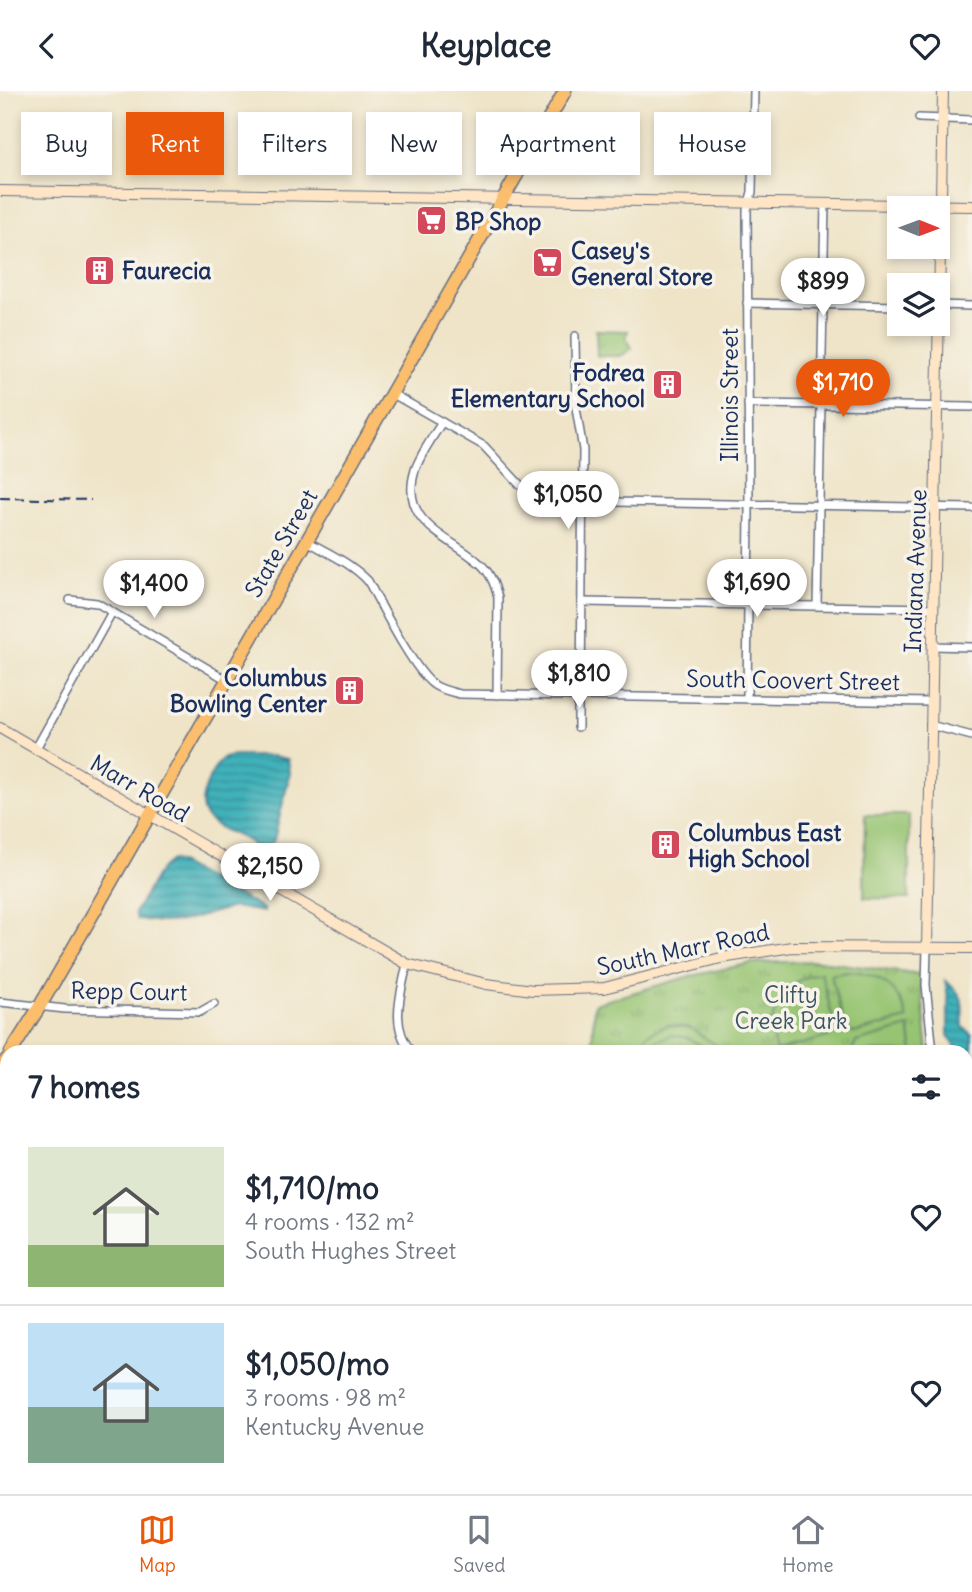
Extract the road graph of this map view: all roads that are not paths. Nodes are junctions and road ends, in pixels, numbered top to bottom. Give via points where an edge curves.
1 (565, 91) edge
2 (754, 91) edge
3 (943, 91) edge
4 (919, 118) dead end
5 (943, 120) junction
6 (972, 120) edge
7 (0, 191) edge
8 (941, 196) edge
9 (502, 199) junction
10 (749, 202) junction
11 (825, 204) junction
12 (887, 205) edge
13 (950, 205) edge
14 (972, 206) edge
15 (747, 303) junction
16 (823, 304) junction
17 (950, 305) edge
18 (887, 306) edge
19 (972, 306) edge
20 (575, 336) dead end
21 (939, 336) edge
22 (391, 393) junction
23 (748, 404) junction
24 (821, 405) junction
25 (939, 406) junction
26 (972, 407) edge
27 (442, 422) junction
28 (582, 501) junction
29 (749, 504) junction
30 (819, 505) junction
31 (936, 507) junction
32 (972, 508) edge
33 (307, 541) junction
34 (70, 600) dead end
35 (582, 602) junction
36 (748, 604) junction
37 (817, 605) junction
38 (933, 608) junction
39 (112, 611) junction
40 (932, 646) junction
41 (972, 647) edge
42 (227, 680) junction
43 (497, 695) junction
44 (581, 696) junction
45 (747, 698) junction
46 (931, 702) junction
47 (930, 725) junction
48 (578, 727) dead end
49 (0, 728) edge
50 (972, 736) edge
51 (35, 750) junction
52 (149, 814) junction
53 (927, 947) junction
54 (972, 948) edge
55 (407, 964) junction
56 (0, 1002) edge
57 (214, 1004) dead end
58 (40, 1006) junction
59 (15, 1045) edge
60 (407, 1045) edge
61 (932, 1045) edge

1 - 9 highway, State Street
2 - 10 street, Illinois Street
3 - 5 street, Indiana Avenue
4 - 5 street
5 - 6 street
5 - 8 street, Indiana Avenue
7 - 9 street
9 - 10 street
9 - 22 highway, State Street
10 - 11 street
10 - 15 street, Illinois Street
11 - 12 street
11 - 16 street
13 - 14 street
15 - 16 street
15 - 23 street, Illinois Street
16 - 18 street
16 - 24 street
17 - 19 street
20 - 28 street
21 - 25 street, Indiana Avenue
22 - 27 street
22 - 33 highway, State Street
23 - 24 street
23 - 29 street, Illinois Street
24 - 25 street
24 - 30 street
25 - 26 street
25 - 31 street, Indiana Avenue
27 - 28 street via 484,446 521,486 540,497
27 - 43 street via 416,468 414,500 426,525 479,562 495,586
28 - 29 street
28 - 35 street
29 - 30 street
29 - 36 street, Illinois Street
30 - 31 street
30 - 37 street
31 - 32 street
31 - 38 street, Indiana Avenue
33 - 42 highway, State Street
33 - 43 street, South Coovert Street via 361,573 419,669 433,684 460,694
34 - 39 street via 97,603
35 - 36 street
35 - 44 street
36 - 37 street
36 - 45 street, Illinois Street
37 - 38 street
38 - 40 street, Indiana Avenue
39 - 42 street
39 - 51 street
40 - 41 street
40 - 46 street, Indiana Avenue
42 - 52 highway, State Street
43 - 44 street, South Coovert Street
44 - 45 street, South Coovert Street
44 - 48 street
45 - 46 street, South Coovert Street
46 - 47 street, Indiana Avenue
47 - 50 street
47 - 53 street, Indiana Avenue
49 - 51 street, Marr Road
51 - 52 street, Marr Road
52 - 55 street, Marr Road
52 - 58 highway, State Street
53 - 54 street, South Marr Road
53 - 55 street, South Marr Road via 792,947 721,958 604,988 533,990 486,984
53 - 61 street, Indiana Avenue
55 - 60 street via 398,1023
56 - 58 street, Repp Court
57 - 58 street, Repp Court via 200,1012
58 - 59 highway, State Street

